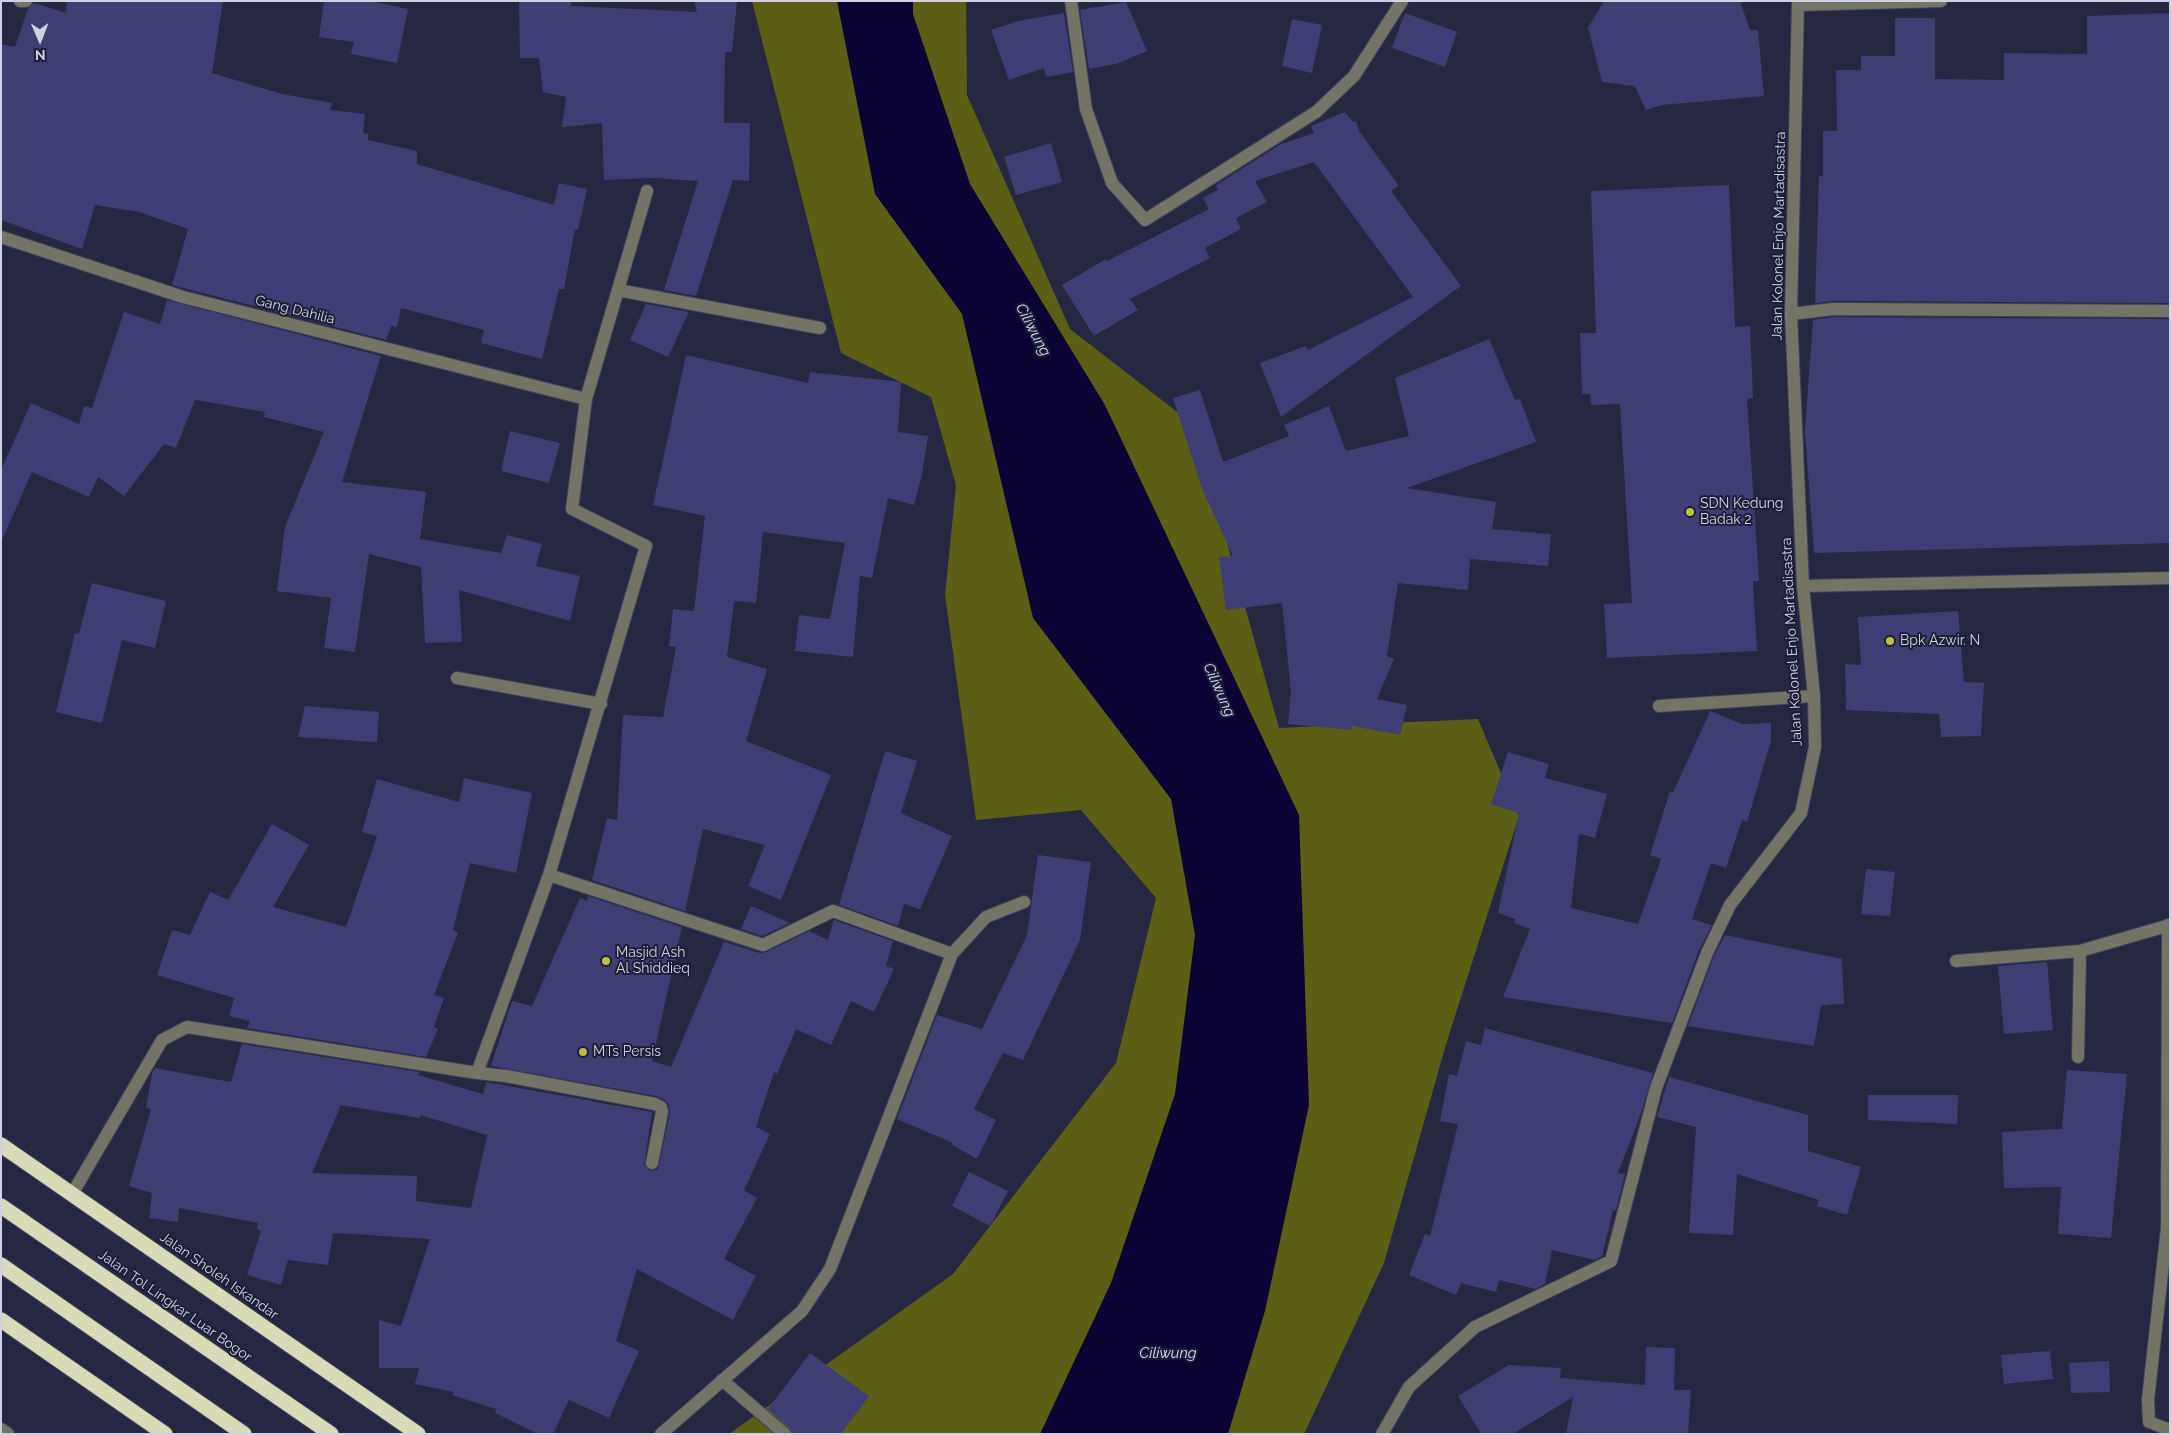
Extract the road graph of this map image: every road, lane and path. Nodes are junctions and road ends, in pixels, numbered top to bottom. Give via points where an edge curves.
1 (20, 1) edge
2 (26, 1) edge
3 (1071, 1) edge
4 (1402, 1) edge
5 (1941, 1) edge
6 (1798, 3) edge
7 (647, 191) dead end
8 (1, 237) edge
9 (618, 290) junction
10 (2170, 311) edge
11 (1791, 314) junction
12 (820, 328) dead end
13 (586, 399) junction
14 (2170, 578) edge
15 (1803, 586) junction
16 (457, 678) dead end
17 (1814, 696) junction
18 (601, 704) junction
19 (1659, 706) dead end
20 (549, 875) junction
21 (1024, 902) dead end
22 (2169, 925) edge
23 (2080, 951) junction
24 (952, 954) junction
25 (1956, 962) dead end
26 (2078, 1057) dead end
27 (476, 1073) junction
28 (1, 1145) edge
29 (652, 1163) dead end
30 (72, 1194) junction
31 (1, 1206) edge
32 (1, 1265) edge
33 (1, 1320) edge
34 (722, 1380) junction
35 (1, 1429) edge
36 (2170, 1430) edge
37 (8, 1434) edge
38 (165, 1434) edge
39 (244, 1434) edge
40 (330, 1434) edge
41 (418, 1434) edge
42 (660, 1434) edge
43 (785, 1434) edge
44 (1382, 1434) edge

1 - 2 street
3 - 4 street via 1086,109 1112,183 1145,220 1316,112 1354,76
5 - 6 street, Jalan Kolonel Enjo Martadisastra
6 - 11 street, Jalan Kolonel Enjo Martadisastra
7 - 9 street
8 - 13 street, Gang Dahilia via 183,297
9 - 12 street
9 - 13 street
10 - 11 street via 1833,309
11 - 15 street, Jalan Kolonel Enjo Martadisastra
13 - 18 street via 572,509 646,546
14 - 15 street
15 - 17 street, Jalan Kolonel Enjo Martadisastra
16 - 18 street
17 - 19 street
17 - 44 street, Jalan Kolonel Enjo Martadisastra via 1815,747 1801,813 1730,905 1707,954 1656,1088 1611,1261 1475,1327 1409,1387
18 - 20 street
20 - 24 street via 763,945 832,911
20 - 27 street
21 - 24 street via 986,916
22 - 23 street
22 - 36 street via 2168,1228 2148,1400 2149,1422
23 - 25 street
23 - 26 street
24 - 34 street via 830,1269 802,1311
27 - 29 street via 661,1107
27 - 30 street via 188,1027 162,1040
28 - 30 highway, Jalan Sholeh Iskandar
30 - 41 highway, Jalan Sholeh Iskandar
31 - 40 highway, Jalan Tol Lingkar Luar Bogor
32 - 39 highway
33 - 38 highway
34 - 42 street
34 - 43 street
35 - 37 street

